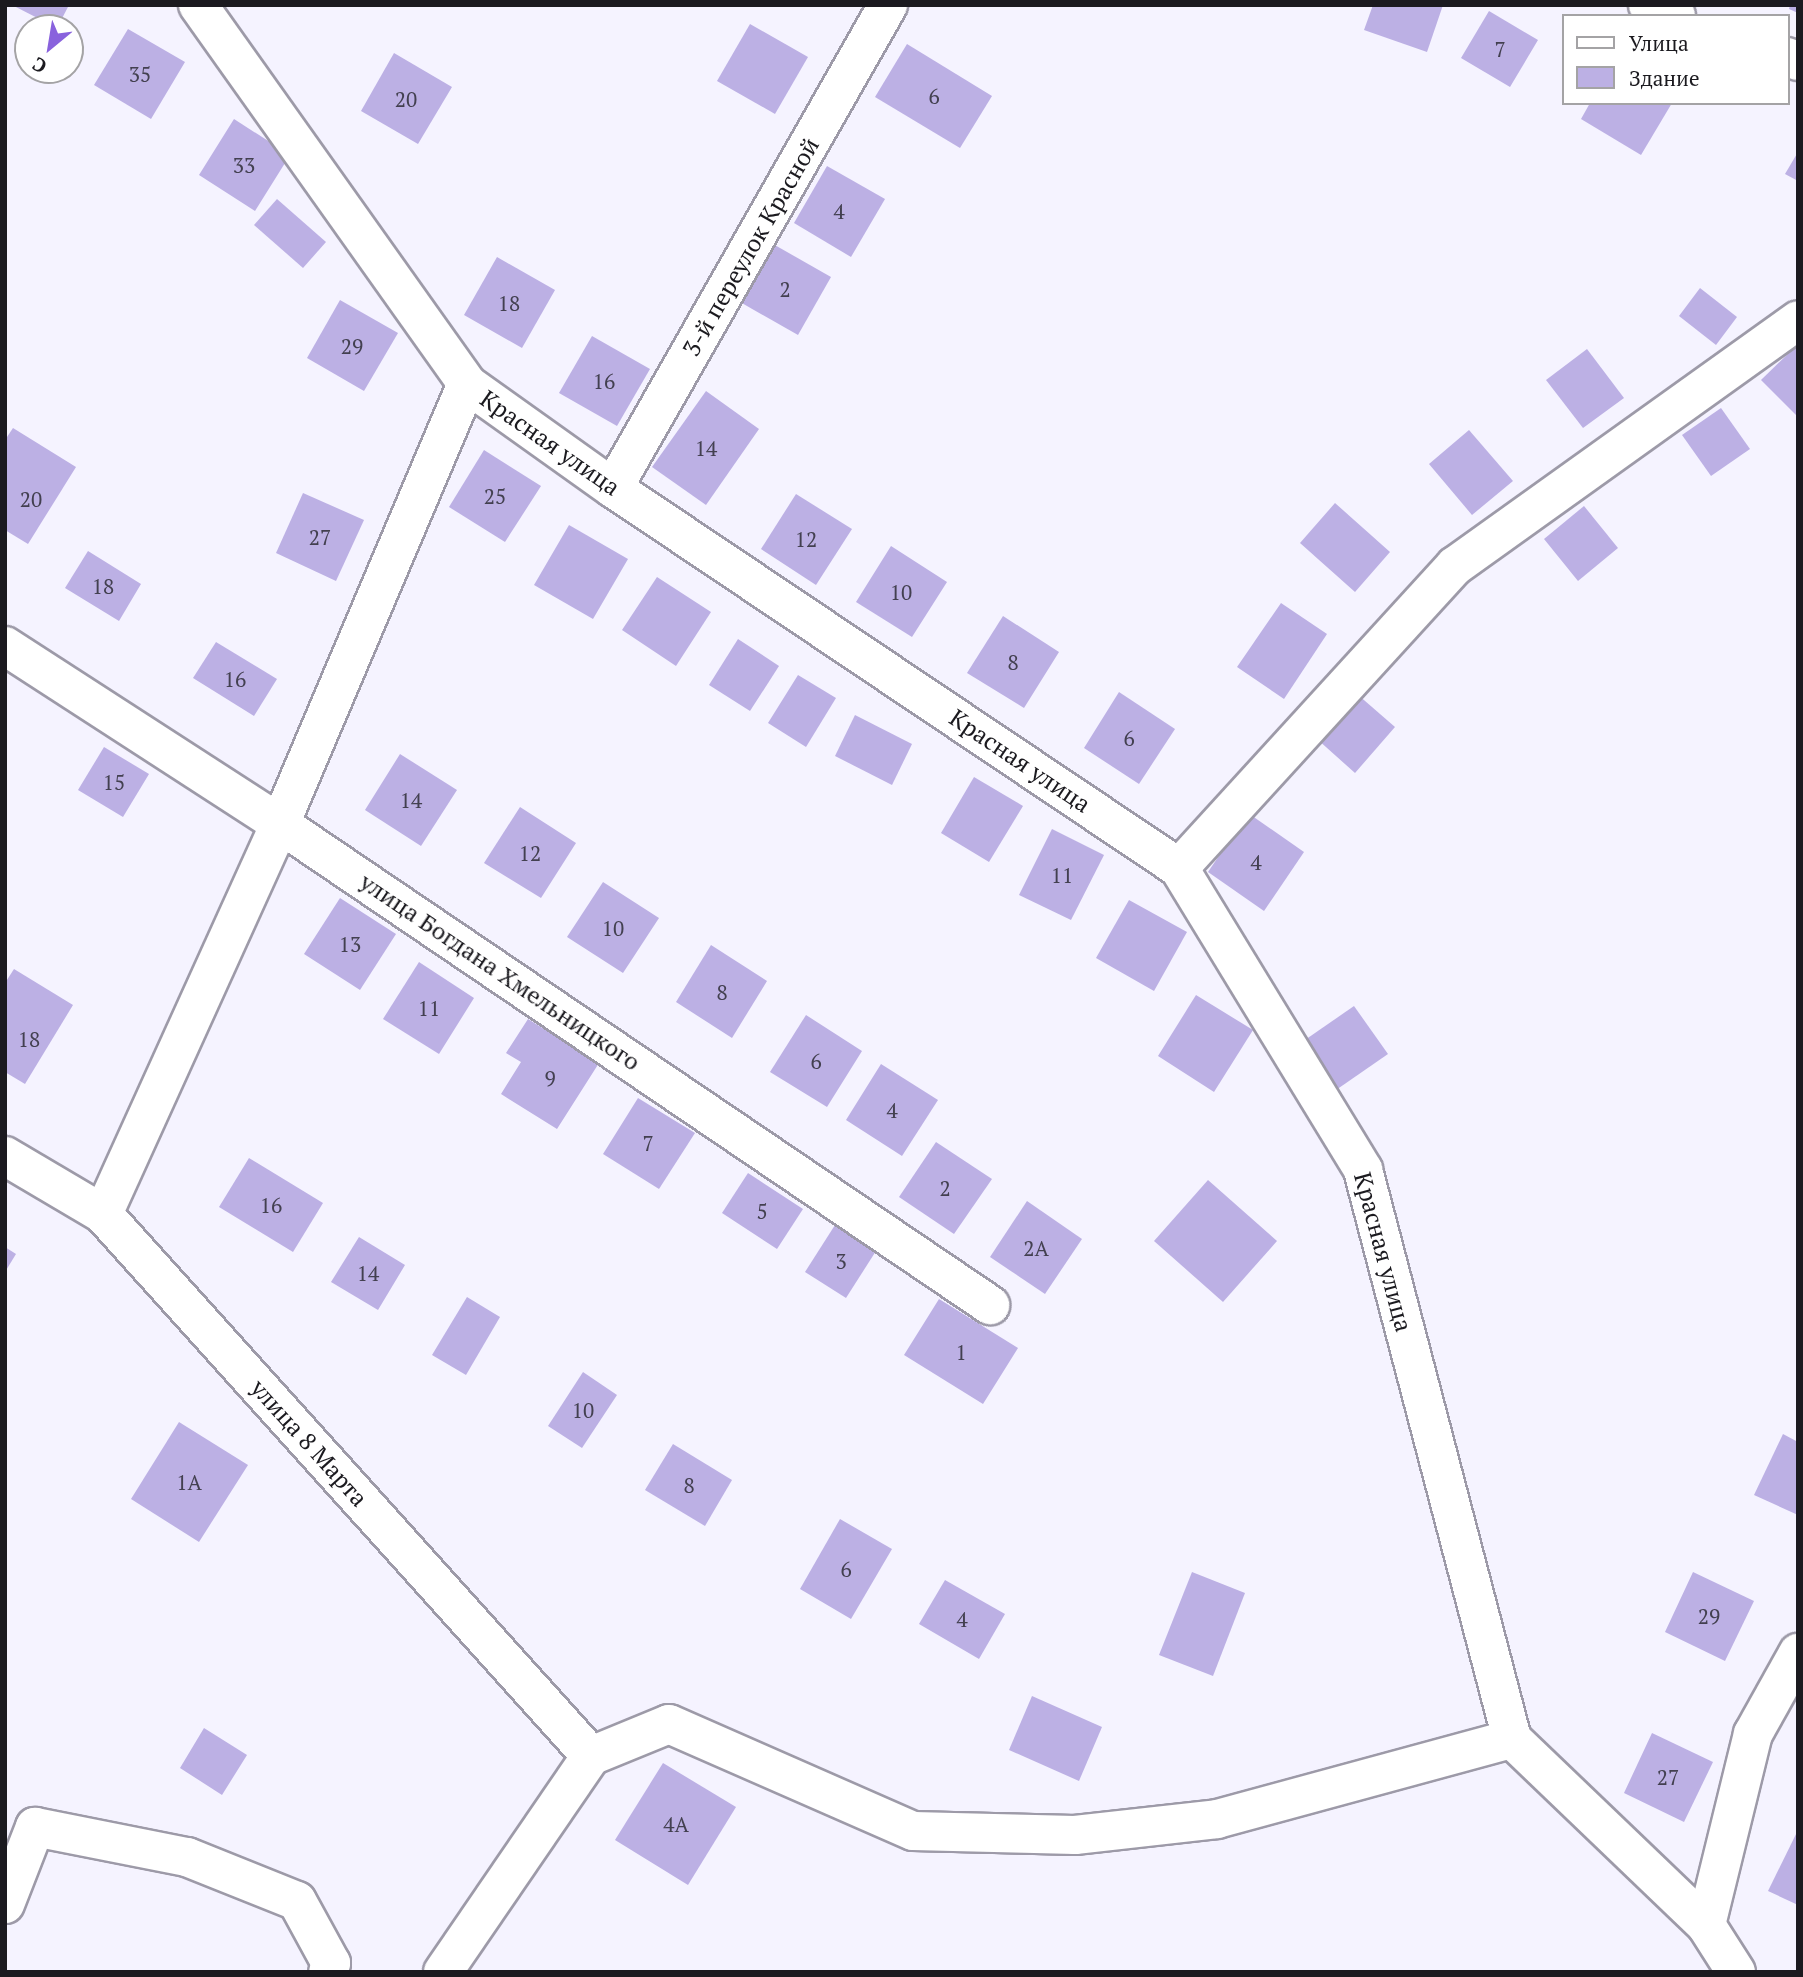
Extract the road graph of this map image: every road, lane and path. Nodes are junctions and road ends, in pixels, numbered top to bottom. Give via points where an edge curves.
1 (198, 5) edge
2 (888, 5) edge
3 (1648, 5) edge
4 (1671, 14) edge
5 (1798, 320) edge
6 (467, 384) junction
7 (613, 488) junction
8 (5, 646) edge
9 (280, 824) junction
10 (1179, 868) junction
11 (5, 1156) edge
12 (103, 1214) junction
13 (990, 1304) dead end
14 (1798, 1653) edge
15 (1512, 1740) junction
16 (591, 1756) junction
17 (5, 1904) edge
18 (1706, 1925) junction
19 (328, 1972) edge
20 (443, 1972) edge
21 (1736, 1972) edge

1 - 6 street, Красная улица
2 - 7 street, 3-й переулок Красной
3 - 4 street
5 - 10 street via 1455,566
6 - 7 street, Красная улица
6 - 9 street
7 - 10 street, Красная улица
8 - 9 street, улица Богдана Хмельницкого
9 - 12 street
9 - 13 street, улица Богдана Хмельницкого
10 - 15 street, Красная улица via 1363,1170
11 - 12 street, улица 8 Марта
12 - 16 street, улица 8 Марта
14 - 18 street via 1754,1734
15 - 16 street via 1217,1819 1075,1835 913,1831 669,1724
15 - 18 street
16 - 20 street
17 - 19 street via 35,1827 187,1857 297,1901 331,1963
18 - 21 street

